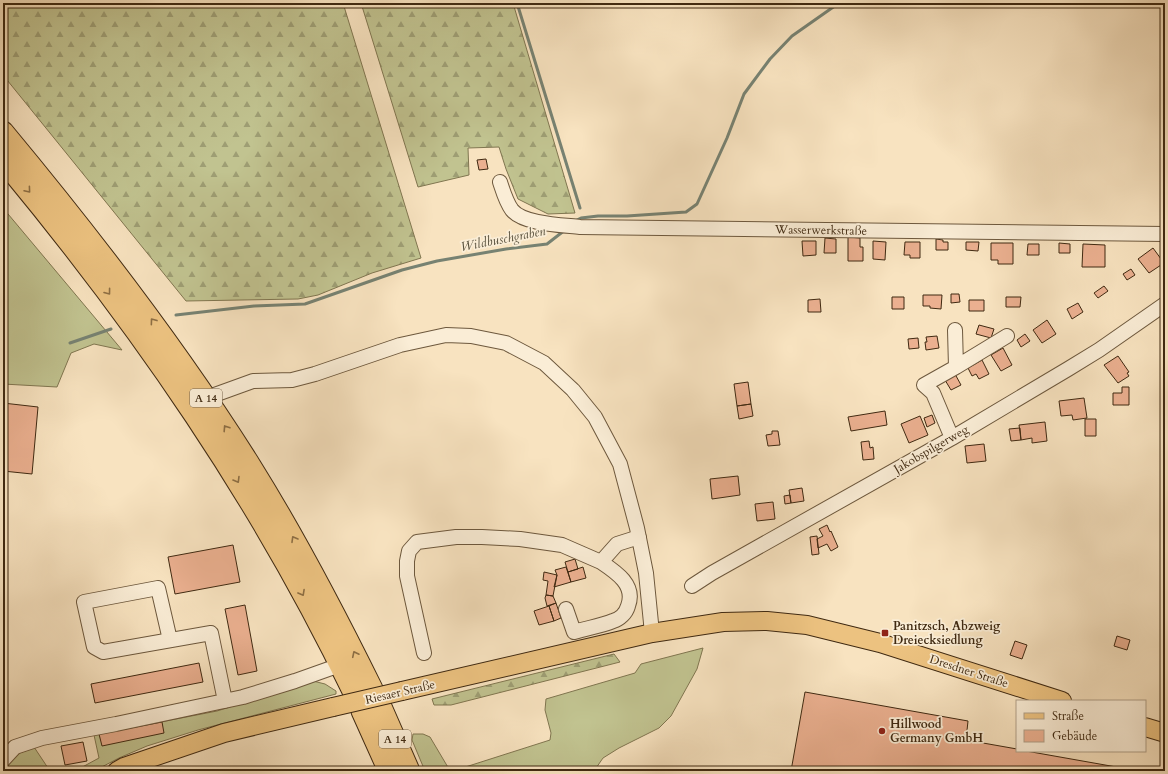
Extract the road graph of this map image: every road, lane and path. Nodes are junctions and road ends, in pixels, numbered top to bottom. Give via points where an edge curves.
1 (3, 132) edge
2 (3, 160) edge
3 (500, 182) dead end
4 (1165, 234) edge
5 (1165, 304) edge
6 (955, 330) dead end
7 (1007, 336) dead end
8 (956, 367) junction
9 (206, 398) junction
10 (952, 438) junction
11 (638, 536) junction
12 (601, 562) junction
13 (692, 586) dead end
14 (566, 609) dead end
15 (687, 627) joint
16 (652, 633) junction
17 (170, 640) junction
18 (424, 653) dead end
19 (340, 665) junction
20 (367, 700) junction
21 (1059, 700) edge
22 (225, 701) junction
23 (1146, 727) edge
24 (1165, 733) edge
25 (3, 760) edge
26 (117, 771) edge
27 (389, 771) edge
28 (409, 771) edge

9 -> 1 highway, A 14 via 120,277
2 -> 19 highway, A 14 via 116,303 199,420 282,557
3 - 4 street, Wasserwerkstraße via 512,211 519,216 531,221 580,227
5 - 10 street, Jakobspilgerweg via 1074,365
6 - 8 street
7 - 8 street
8 - 10 street via 924,385 933,393
9 - 11 street via 253,381 292,380 400,345 446,336 471,336 506,343 544,363 573,390 595,417 620,464
20 -> 9 highway, A 14 via 333,611 305,558 252,468
10 - 13 street, Jakobspilgerweg
11 - 12 street via 617,544
11 - 16 street via 646,573
12 - 14 street via 618,573 626,583 630,594 627,609 614,621 574,632
12 - 18 street via 562,545 520,539 456,537 417,542 409,551 407,576
15 - 16 main road, Riesaer Straße
15 - 21 main road, Dresdner Straße via 723,622 767,621 807,625 880,643
16 - 26 main road, Riesaer Straße, bridge via 224,733
17 - 17 street via 103,652 94,647 84,602 158,588
17 - 22 street via 211,633
19 - 20 highway, A 14
19 - 22 street
20 - 27 highway, A 14
20 - 28 highway, A 14
22 - 25 street via 42,738 15,747
23 - 24 main road

